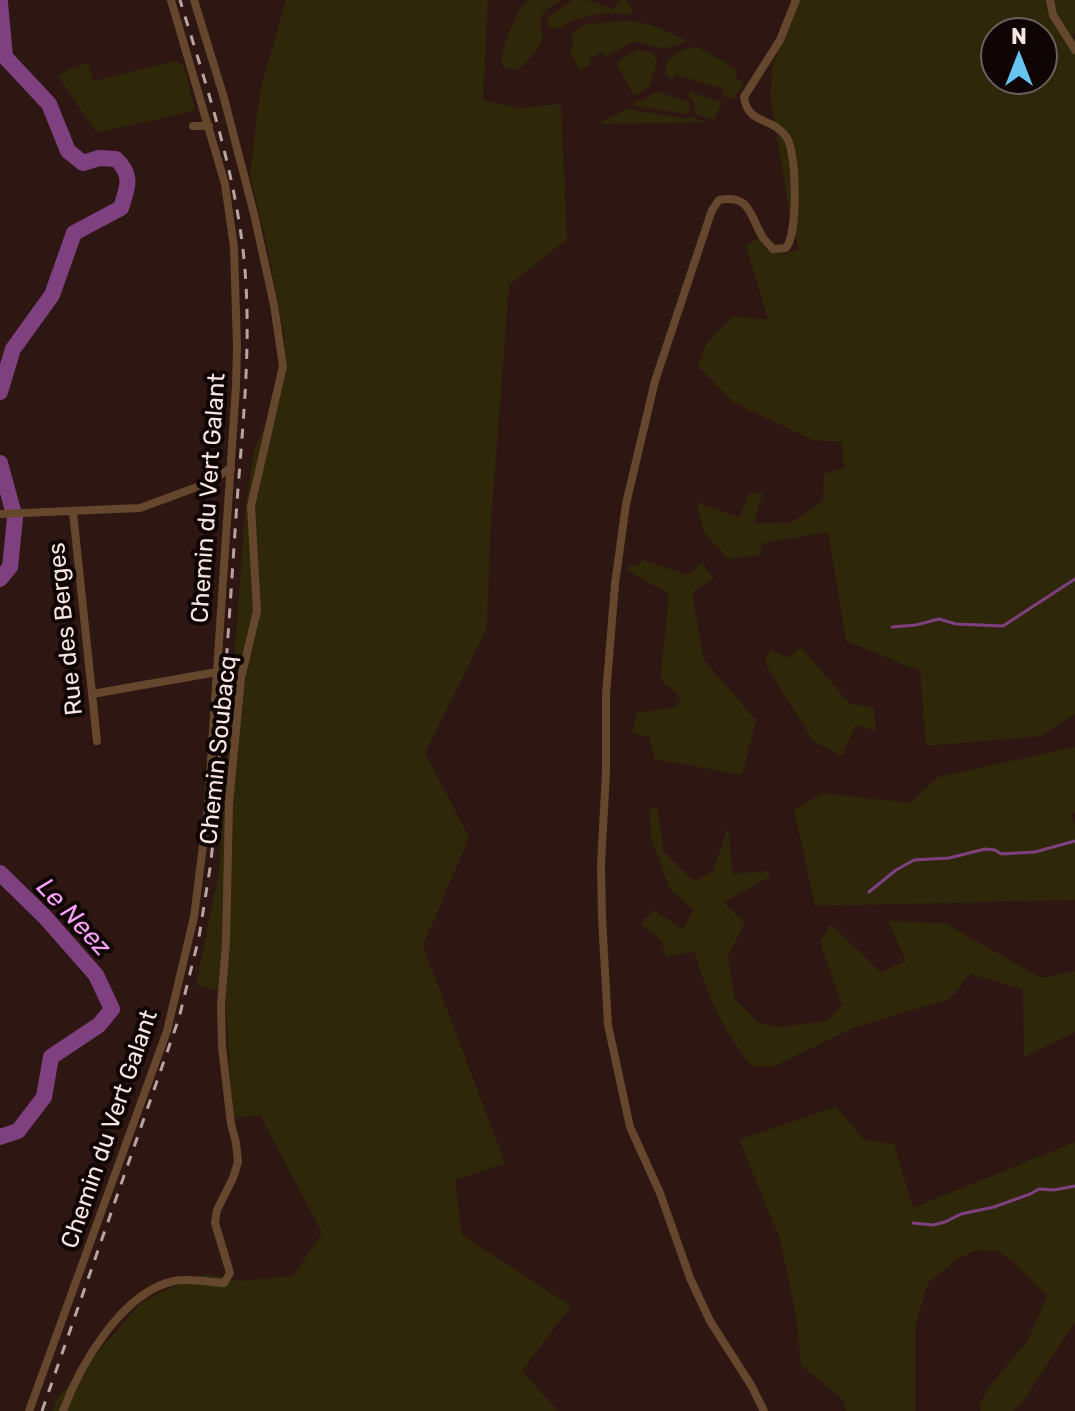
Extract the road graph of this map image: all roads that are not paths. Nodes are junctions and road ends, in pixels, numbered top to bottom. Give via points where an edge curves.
1 (171, 0) edge
2 (194, 0) edge
3 (796, 0) edge
4 (1050, 0) edge
5 (1075, 50) edge
6 (193, 126) dead end
7 (209, 126) junction
8 (231, 468) junction
9 (73, 512) junction
10 (1, 514) edge
11 (217, 672) junction
12 (92, 694) junction
13 (97, 741) dead end
14 (29, 1411) edge
15 (63, 1411) edge
16 (764, 1411) edge

1 - 7 street, Chemin du Vert Galant
2 - 15 street, Chemin Soubacq via 254,214 283,366 251,506 257,611 241,678 229,803 222,1047 238,1162 215,1223 230,1273 224,1283 175,1281 134,1302 96,1345
3 - 16 street via 780,40 744,97 751,115 779,128 793,152 790,244 773,249 741,201 719,200 712,210 655,381 626,504 606,695 601,864 608,1025 630,1127 710,1321
4 - 5 street via 1053,15
6 - 7 street
7 - 8 street, Chemin du Vert Galant via 234,247 237,347
8 - 9 street via 208,483 140,508
8 - 11 street, Chemin du Vert Galant
9 - 10 street
9 - 12 street, Rue des Berges
11 - 12 street
11 - 14 street, Chemin du Vert Galant via 194,917 167,1031
12 - 13 street, Rue des Berges

